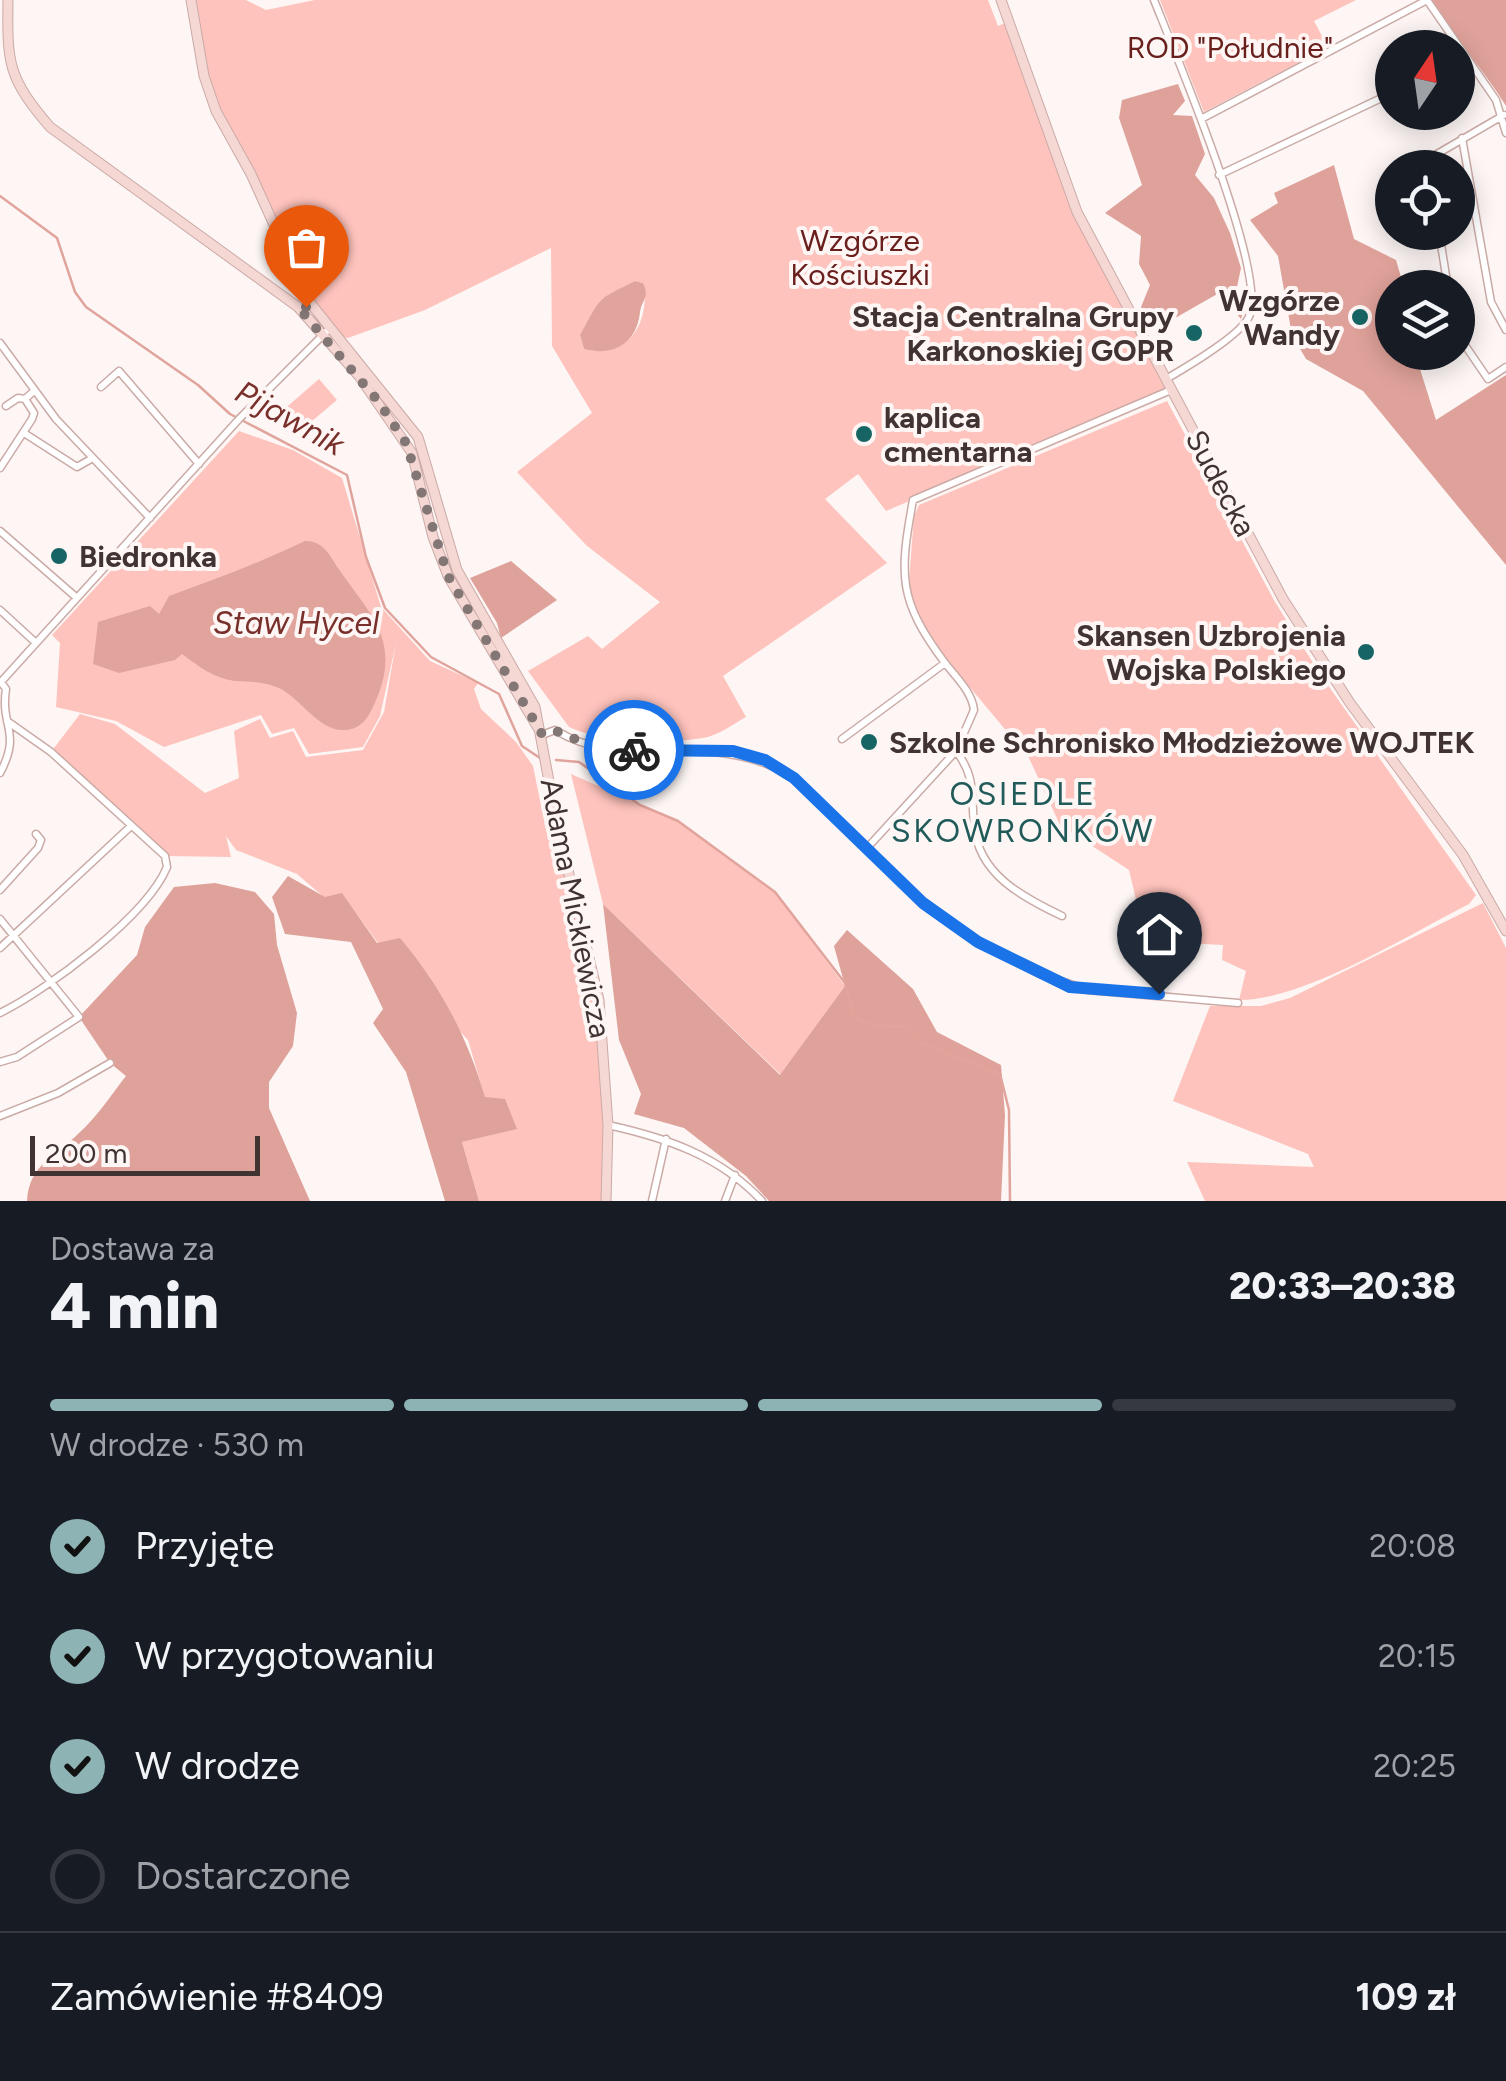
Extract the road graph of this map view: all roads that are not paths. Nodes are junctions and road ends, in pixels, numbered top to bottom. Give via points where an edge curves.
1 (8, 0) edge
2 (191, 0) edge
3 (1001, 0) edge
4 (1154, 0) edge
5 (1427, 0) edge
6 (1446, 30) edge
7 (1475, 74) edge
8 (1375, 101) edge
9 (1504, 116) edge
10 (1201, 119) junction
11 (1506, 133) edge
12 (1462, 138) junction
13 (1445, 150) edge
14 (1219, 174) junction
15 (308, 300) junction
16 (298, 307) junction
17 (1506, 330) edge
18 (327, 331) junction
19 (0, 342) edge
20 (1475, 360) edge
21 (1506, 367) edge
22 (1168, 385) junction
23 (101, 387) dead end
24 (34, 391) junction
25 (25, 400) junction
26 (6, 406) dead end
27 (24, 434) junction
28 (91, 459) junction
29 (198, 464) junction
30 (0, 468) edge
31 (150, 518) junction
32 (0, 531) edge
33 (77, 598) junction
34 (0, 610) edge
35 (36, 643) junction
36 (945, 663) junction
37 (1, 686) edge
38 (7, 720) junction
39 (542, 734) junction
40 (842, 740) dead end
41 (956, 750) junction
42 (0, 773) edge
43 (131, 826) junction
44 (36, 834) dead end
45 (868, 846) junction
46 (0, 890) edge
47 (1062, 916) dead end
48 (0, 920) edge
49 (1506, 931) edge
50 (14, 939) junction
51 (0, 948) edge
52 (54, 983) junction
53 (1238, 1003) dead end
54 (0, 1013) edge
55 (0, 1062) edge
56 (110, 1063) dead end
57 (0, 1116) edge
58 (608, 1125) junction
59 (666, 1139) junction
60 (735, 1175) junction
61 (606, 1201) edge
62 (652, 1201) edge
63 (725, 1201) edge
64 (762, 1201) edge

1 - 16 street via 8,48 18,90 50,127
2 - 15 street, Adama Mickiewicza via 216,111
3 - 22 street, Sudecka via 1060,171
4 - 10 street
5 - 6 street
5 - 10 street
7 - 9 street
8 - 14 street
9 - 11 street
9 - 12 street
10 - 14 street
12 - 13 street
12 - 17 street via 1493,309
14 - 22 street via 1251,287 1250,315
15 - 16 street
15 - 18 street, Adama Mickiewicza
16 - 18 street
18 - 29 street
18 - 39 street, Adama Mickiewicza via 368,369 418,436 458,570 535,708
19 - 24 street
20 - 21 street via 1488,379
22 - 36 street via 914,500 905,597
22 - 49 street, Sudecka via 1328,672 1462,856
23 - 29 street via 119,371
24 - 25 street
24 - 28 street
25 - 26 street
25 - 27 street via 34,413
27 - 28 street via 77,467
27 - 30 street
28 - 31 street
29 - 31 street
31 - 33 street
32 - 33 street
33 - 35 street
34 - 35 street
35 - 37 street
36 - 40 street
36 - 41 street via 974,703
37 - 38 street
38 - 42 street via 13,740
38 - 43 street
39 - 45 street via 554,730 591,746 625,750 733,751 765,760
39 - 58 street, Adama Mickiewicza via 599,1000
41 - 45 street
41 - 47 street via 974,785 976,839 990,869
43 - 50 street
43 - 52 street via 165,856 164,874
44 - 46 street via 38,848
45 - 53 street via 942,917 1040,974 1088,990
48 - 50 street
50 - 51 street
50 - 52 street
52 - 54 street
52 - 55 street via 80,1017
56 - 57 street
58 - 59 street
58 - 61 street, Adama Mickiewicza
59 - 60 street
59 - 62 street
60 - 63 street
60 - 64 street

